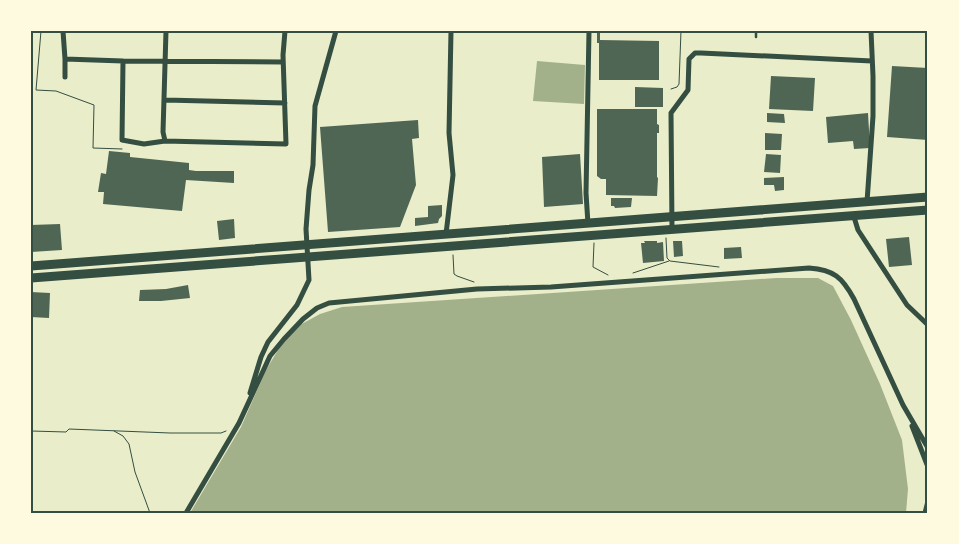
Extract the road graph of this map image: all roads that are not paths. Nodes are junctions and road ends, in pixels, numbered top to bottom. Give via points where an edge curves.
1 (63, 31) edge
2 (166, 31) edge
3 (285, 31) edge
4 (336, 31) edge
5 (451, 31) edge
6 (589, 31) edge
7 (756, 31) edge
8 (870, 31) edge
9 (756, 37) dead end
10 (65, 59) junction
11 (872, 60) junction
12 (122, 61) junction
13 (165, 61) junction
14 (283, 62) junction
15 (65, 77) dead end
16 (165, 100) junction
17 (285, 103) junction
18 (165, 141) junction
19 (928, 197) edge
20 (867, 202) junction
21 (928, 210) edge
22 (854, 217) junction
23 (671, 218) junction
24 (588, 224) junction
25 (668, 230) junction
26 (446, 234) junction
27 (306, 244) junction
28 (308, 258) junction
29 (31, 266) edge
30 (31, 278) edge
31 (928, 325) edge
32 (250, 398) junction
33 (903, 405) junction
34 (928, 448) edge
35 (928, 467) edge
36 (928, 501) edge
37 (186, 513) edge
38 (925, 513) edge

1 - 10 street
2 - 13 street
3 - 14 street
4 - 27 street via 315,106
5 - 26 street via 449,133 452,175
6 - 24 street
7 - 9 lane
8 - 11 street
10 - 12 street
10 - 15 street
11 - 20 street via 873,116
11 - 23 street via 692,55 688,64 688,90 671,112
12 - 13 street
12 - 18 street via 122,140 144,144
13 - 14 street
13 - 16 street
14 - 17 street
16 - 17 street
16 - 18 street
17 - 18 street via 286,144
19 - 20 highway
20 - 23 highway
21 - 22 highway
22 - 25 highway
22 - 31 street via 858,230 907,305
23 - 24 highway
23 - 25 street
24 - 26 highway
25 - 28 highway
26 - 27 highway
27 - 28 street
27 - 29 highway
28 - 30 highway
28 - 32 street via 306,289 260,357
32 - 33 street via 270,356 284,339 317,308 329,303 480,289 551,287 809,268 830,272 846,284
32 - 37 street via 239,423
33 - 34 street
33 - 35 street
36 - 38 street

